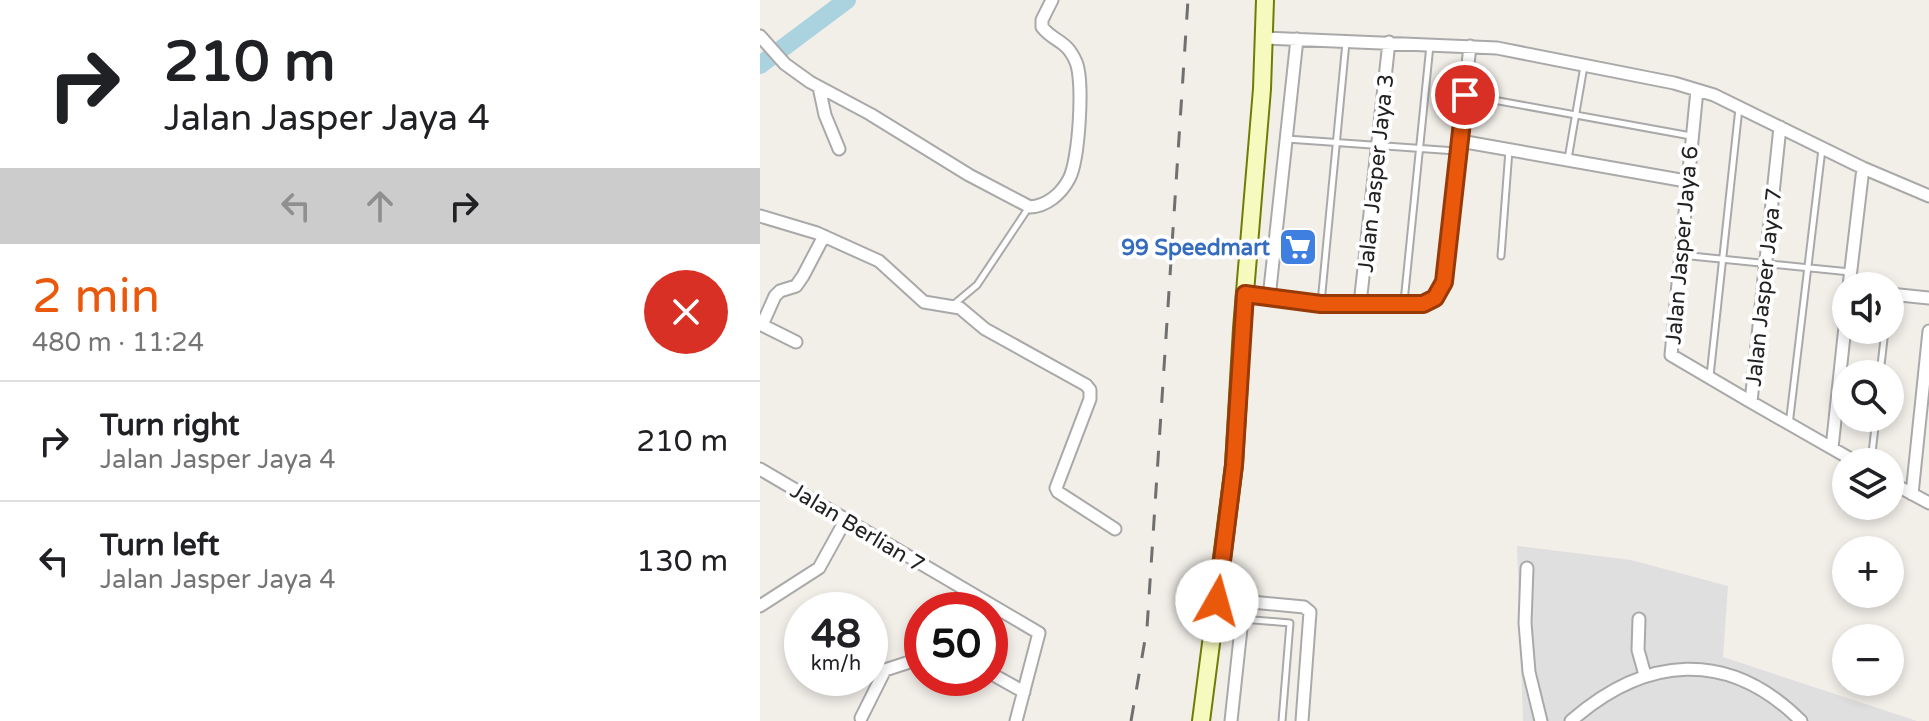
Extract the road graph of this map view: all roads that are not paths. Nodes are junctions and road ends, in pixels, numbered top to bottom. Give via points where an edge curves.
1 (1052, 0) edge
2 (1265, 0) edge
3 (761, 36) edge
4 (1265, 38) junction
5 (1297, 39) junction
6 (1346, 41) junction
7 (1389, 42) junction
8 (1430, 44) junction
9 (1470, 46) junction
10 (1585, 65) junction
11 (819, 87) junction
12 (1697, 90) junction
13 (1465, 95) junction
14 (1739, 107) junction
15 (1576, 114) junction
16 (1780, 127) junction
17 (1691, 136) junction
18 (1286, 139) junction
19 (1337, 142) junction
20 (1378, 145) junction
21 (1459, 146) junction
22 (1420, 147) junction
23 (1822, 148) junction
24 (839, 149) dead end
25 (1509, 149) junction
26 (1568, 159) junction
27 (1863, 168) junction
28 (1686, 181) junction
29 (1929, 196) edge
30 (1030, 207) junction
31 (760, 216) edge
32 (824, 236) junction
33 (1680, 255) junction
34 (1501, 256) dead end
35 (1723, 259) junction
36 (1765, 264) junction
37 (1808, 269) junction
38 (1851, 272) joint
39 (1245, 294) junction
40 (1904, 295) edge
41 (1269, 298) junction
42 (1929, 298) edge
43 (1321, 304) junction
44 (1360, 304) junction
45 (1404, 304) junction
46 (953, 305) junction
47 (761, 324) edge
48 (1929, 331) edge
49 (796, 342) dead end
50 (1843, 344) edge
51 (1928, 348) edge
52 (1710, 377) junction
53 (1751, 402) junction
54 (1789, 425) junction
55 (1832, 448) joint
56 (760, 469) edge
57 (1904, 490) edge
58 (1912, 494) junction
59 (1929, 503) edge
60 (846, 519) junction
61 (1115, 529) dead end
62 (1527, 568) dead end
63 (760, 606) edge
64 (1242, 619) junction
65 (1639, 619) dead end
66 (904, 664) edge
67 (1645, 675) junction
68 (1008, 683) edge
69 (1024, 692) junction
70 (861, 718) dead end
71 (1016, 721) edge
72 (1201, 721) edge
73 (1231, 721) edge
74 (1282, 721) edge
75 (1302, 721) edge
76 (1541, 721) edge
77 (1571, 721) edge
78 (1801, 721) edge

1 - 30 street via 1042,27 1067,45 1078,65 1077,145 1070,178 1054,198
2 - 4 main road
3 - 11 street via 785,64
4 - 5 street
4 - 39 main road
5 - 6 street
5 - 18 street
6 - 7 street
6 - 19 lane
7 - 8 street
7 - 20 street, Jalan Jasper Jaya 3
8 - 9 street
8 - 22 lane
9 - 10 street
9 - 13 street
10 - 12 street
10 - 15 lane
11 - 24 street
11 - 30 street
12 - 14 street
12 - 17 street, Jalan Jasper Jaya 6
13 - 15 lane
13 - 21 street
14 - 16 street
14 - 35 lane
15 - 17 lane
15 - 26 lane
16 - 23 street
16 - 36 street, Jalan Jasper Jaya 7
17 - 28 street, Jalan Jasper Jaya 6
18 - 19 lane
18 - 41 street
19 - 20 lane
19 - 43 lane
20 - 22 lane
20 - 44 street, Jalan Jasper Jaya 3
21 - 22 lane
21 - 25 street
21 - 45 street via 1441,292 1430,302
22 - 45 lane
23 - 27 street
23 - 37 lane
25 - 26 street
25 - 34 lane
26 - 28 street
27 - 29 street
27 - 38 street
28 - 33 street, Jalan Jasper Jaya 6
30 - 46 lane via 977,285
31 - 32 street
32 - 46 street via 879,261 924,302
32 - 47 street via 796,286 775,296
33 - 35 lane
33 - 52 street, Jalan Jasper Jaya 6 via 1671,355
35 - 36 lane
35 - 52 lane
36 - 37 lane
36 - 53 street, Jalan Jasper Jaya 7
37 - 38 lane
37 - 54 lane
39 - 41 street
39 - 72 main road via 1234,465
40 - 42 street
41 - 43 street
43 - 44 street
44 - 45 street
46 - 61 street via 1090,390 1056,488
47 - 49 street
48 - 51 street
50 - 55 street
51 - 58 street
52 - 53 street, Jalan Jasper Jaya 6
53 - 54 street, Jalan Jasper Jaya 7
54 - 55 street, Jalan Jasper Jaya 7
56 - 60 street, Jalan Berlian 7
57 - 58 street
58 - 59 street
60 - 63 street via 819,568
60 - 69 street, Jalan Berlian 7 via 1039,633
62 - 76 street via 1528,660
64 - 73 street
64 - 74 lane via 1290,623
64 - 75 street via 1247,604 1304,607 1310,612
65 - 67 street via 1638,650
66 - 70 street via 885,670
67 - 77 street via 1618,686
67 - 78 street via 1677,669 1728,675 1781,702
68 - 69 street
69 - 71 street

